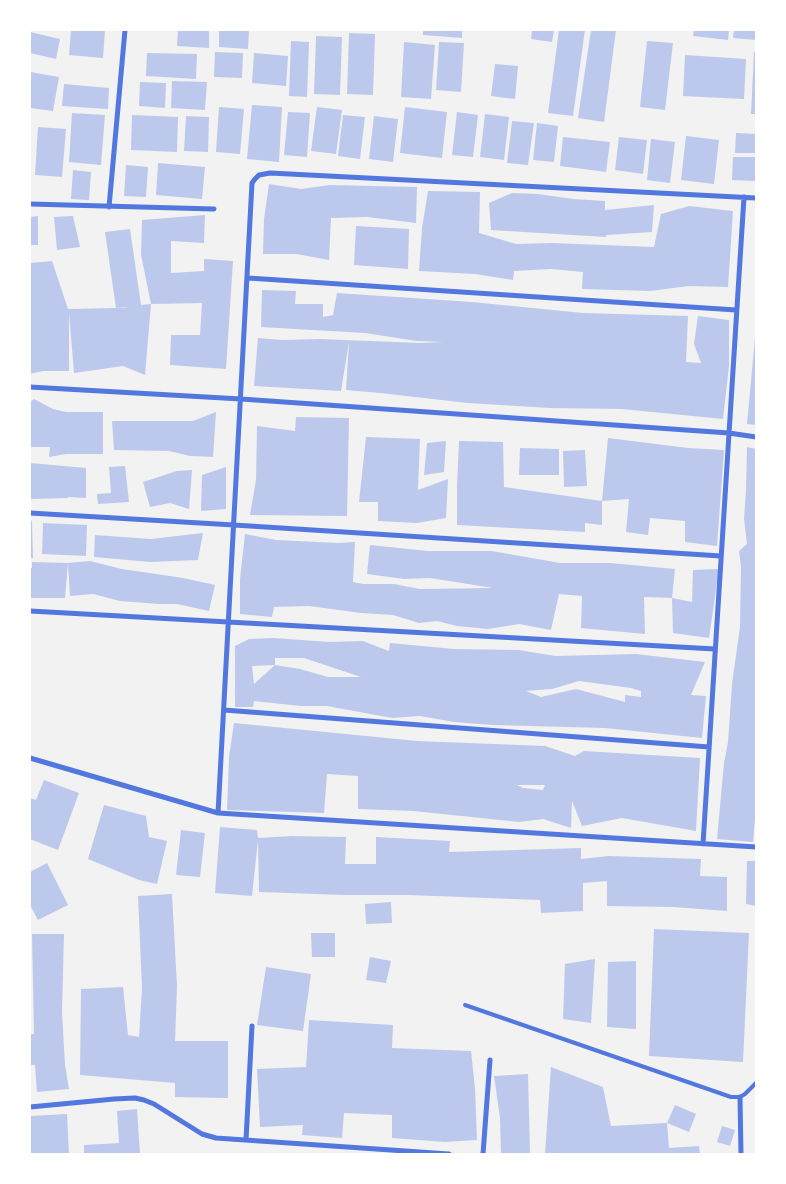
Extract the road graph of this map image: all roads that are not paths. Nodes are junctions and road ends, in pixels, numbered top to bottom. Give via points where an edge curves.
1 (125, 30) edge
2 (744, 197) junction
3 (756, 198) edge
4 (30, 204) edge
5 (108, 207) junction
6 (214, 209) dead end
7 (248, 278) junction
8 (736, 310) junction
9 (30, 387) edge
10 (241, 399) junction
11 (729, 433) junction
12 (756, 437) edge
13 (30, 513) edge
14 (234, 525) junction
15 (721, 556) junction
16 (30, 611) edge
17 (229, 622) junction
18 (715, 648) junction
19 (224, 710) junction
20 (709, 748) junction
21 (30, 758) edge
22 (218, 813) junction
23 (703, 844) junction
24 (756, 847) edge
25 (465, 1005) dead end
26 (252, 1026) dead end
27 (490, 1060) dead end
28 (756, 1083) edge
29 (740, 1096) junction
30 (30, 1107) edge
31 (246, 1140) junction
32 (449, 1154) edge
33 (483, 1154) edge
34 (741, 1154) edge

1 - 5 street
2 - 3 street
2 - 7 street via 270,173 259,175 252,182
2 - 8 street
4 - 5 street
5 - 6 street
7 - 8 street
7 - 10 street
8 - 11 street
9 - 10 street
10 - 11 street
10 - 14 street
11 - 12 street
11 - 15 street
13 - 14 street
14 - 15 street
14 - 17 street
15 - 18 street
16 - 17 street
17 - 18 street
17 - 19 street
18 - 20 street
19 - 20 street
19 - 22 street
20 - 23 street
21 - 22 street
22 - 23 street
23 - 24 street
25 - 29 lane via 732,1097
26 - 31 street
27 - 33 street
28 - 29 lane
29 - 34 street
30 - 31 street via 114,1099 144,1100 202,1134
31 - 32 street

